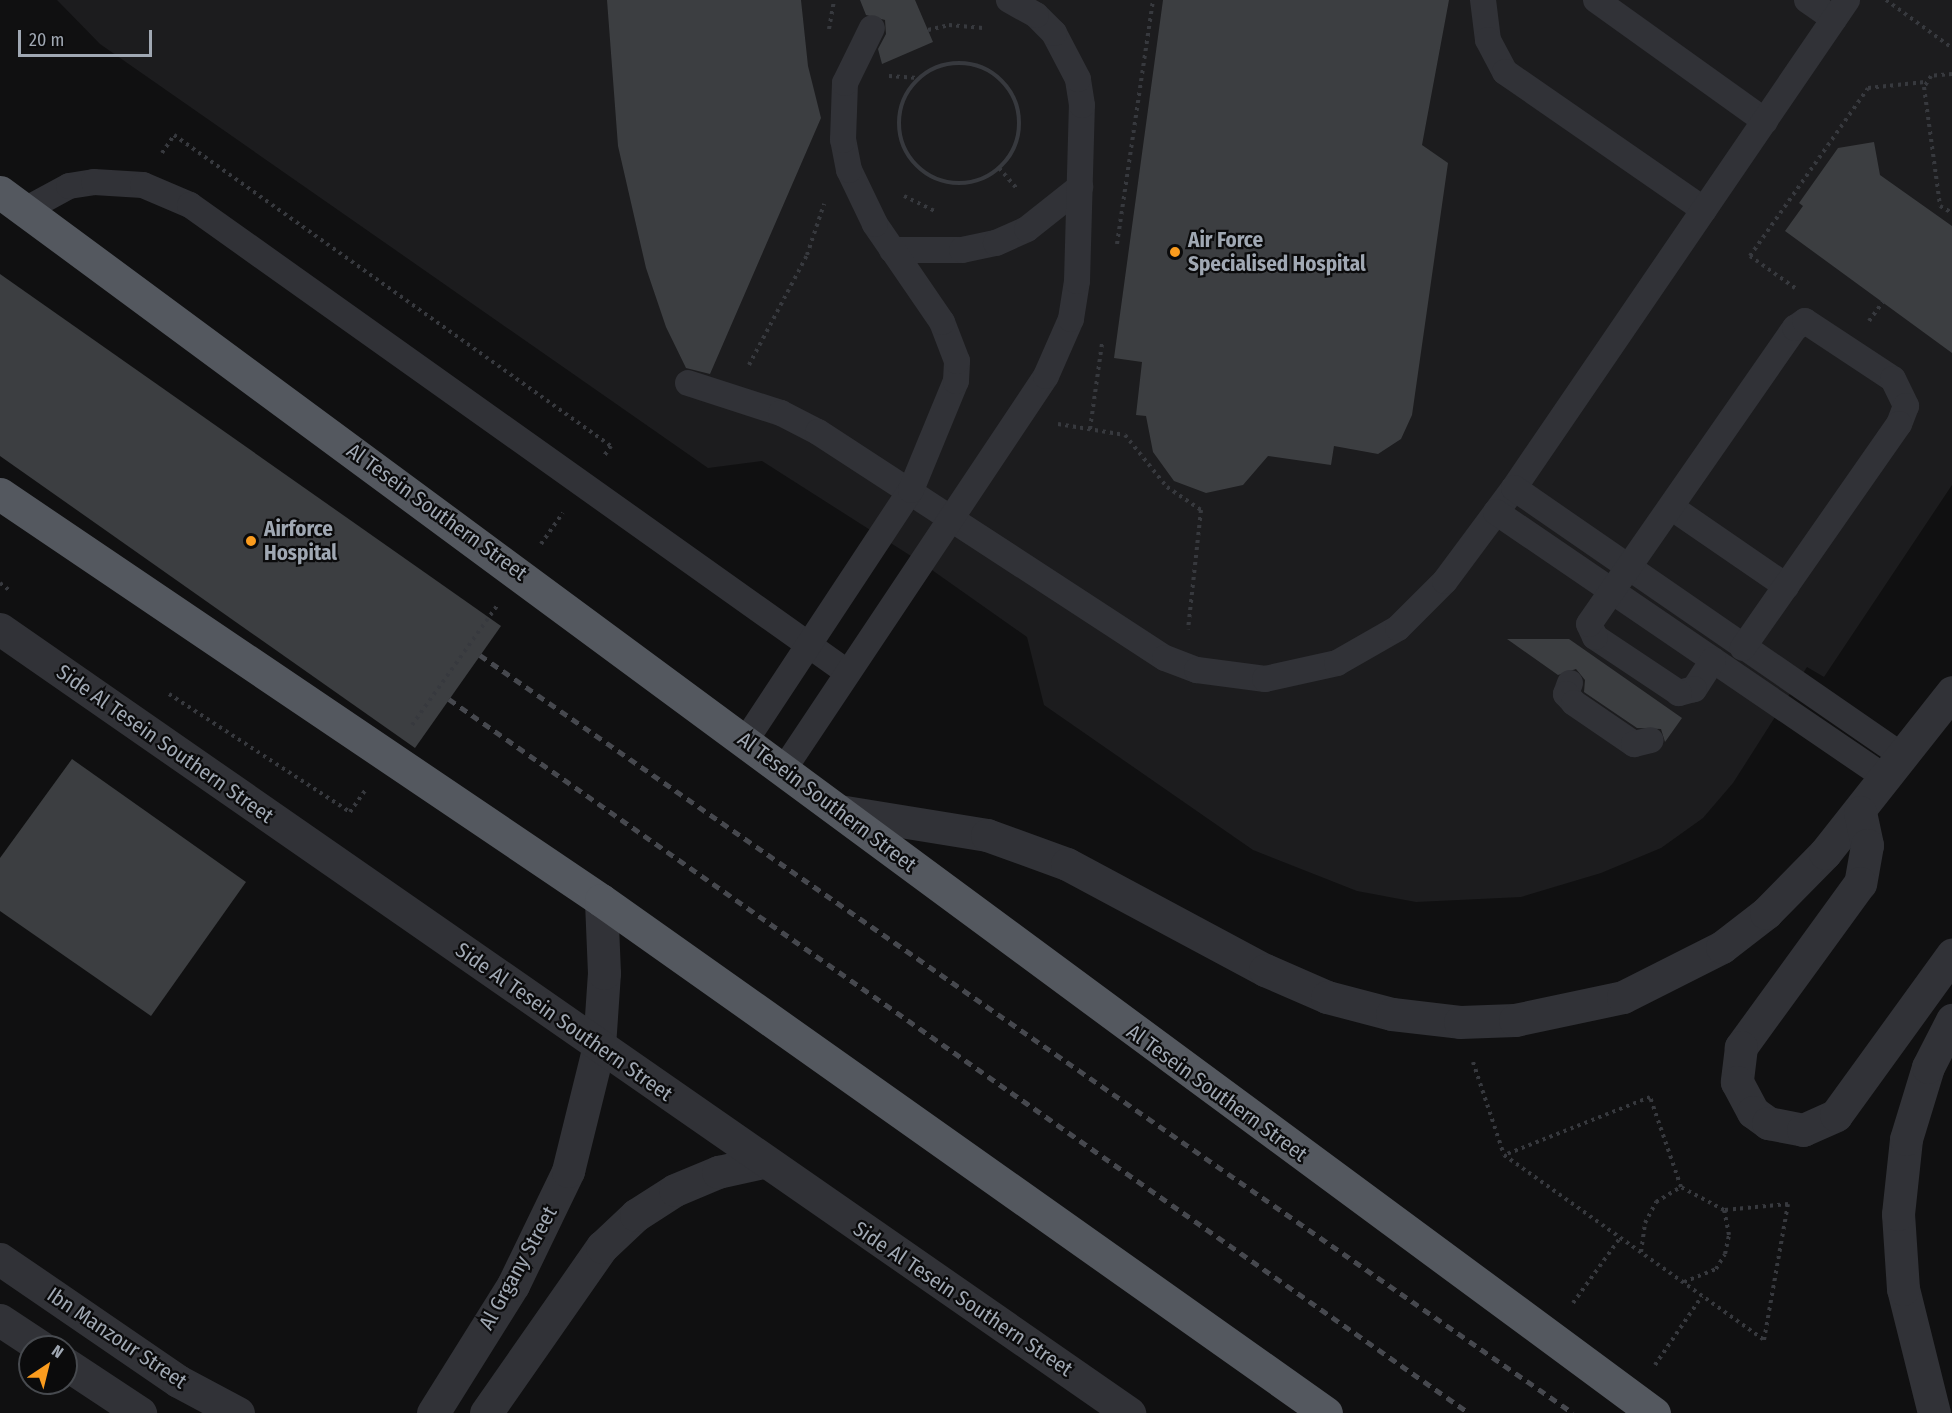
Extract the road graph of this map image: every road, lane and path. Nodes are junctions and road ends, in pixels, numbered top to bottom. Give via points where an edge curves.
1 (834, 0) edge
2 (1010, 0) edge
3 (1153, 0) edge
4 (1484, 0) edge
5 (1596, 0) edge
6 (1807, 0) edge
7 (1886, 0) edge
8 (1841, 10) edge
9 (872, 28) dead end
10 (928, 30) dead end
11 (993, 30) dead end
12 (827, 40) dead end
13 (1952, 48) edge
14 (1952, 74) edge
15 (876, 75) dead end
16 (919, 78) junction
17 (1925, 82) junction
18 (1764, 121) junction
19 (143, 185) junction
20 (1028, 185) dead end
21 (1080, 187) junction
22 (900, 193) dead end
23 (1012, 199) dead end
24 (825, 200) dead end
25 (13, 201) edge
26 (1704, 210) junction
27 (1952, 213) edge
28 (945, 214) dead end
29 (892, 250) junction
30 (1115, 255) dead end
31 (1805, 295) dead end
32 (1103, 336) dead end
33 (688, 383) dead end
34 (732, 396) junction
35 (1015, 417) junction
36 (1090, 429) junction
37 (598, 465) dead end
38 (1514, 488) junction
39 (911, 490) junction
40 (0, 494) edge
41 (570, 504) dead end
42 (1671, 507) junction
43 (1496, 512) junction
44 (954, 517) junction
45 (536, 552) dead end
46 (1628, 567) junction
47 (0, 583) edge
48 (1786, 586) junction
49 (1612, 591) junction
50 (20, 596) dead end
51 (501, 600) dead end
52 (0, 629) edge
53 (808, 645) junction
54 (1743, 648) junction
55 (1713, 660) junction
56 (1185, 665) junction
57 (848, 673) junction
58 (1570, 683) dead end
59 (160, 688) dead end
60 (1952, 692) edge
61 (405, 735) dead end
62 (746, 740) junction
63 (1652, 740) dead end
64 (1896, 768) junction
65 (784, 769) junction
66 (370, 783) dead end
67 (839, 811) junction
68 (1860, 812) junction
69 (601, 900) junction
70 (1952, 955) edge
71 (1952, 1020) edge
72 (1460, 1022) junction
73 (598, 1046) junction
74 (1504, 1155) junction
75 (763, 1162) junction
76 (1681, 1187) junction
77 (1724, 1210) junction
78 (1620, 1238) junction
79 (1641, 1252) junction
80 (0, 1259) edge
81 (1683, 1283) junction
82 (1702, 1296) junction
83 (0, 1320) edge
84 (23, 1335) edge
85 (1548, 1337) junction
86 (78, 1372) edge
87 (1643, 1406) edge
88 (1128, 1412) edge
89 (140, 1413) edge
90 (238, 1413) edge
91 (433, 1413) edge
92 (486, 1413) edge
93 (1326, 1413) edge
94 (1934, 1413) edge

1 - 12 path
2 - 21 lane via 1036,15 1054,33 1078,79 1082,105
3 - 30 path
4 - 26 lane via 1488,40 1505,72
5 - 18 lane
6 - 8 lane
7 - 13 path
8 - 18 lane
9 - 29 lane via 845,83 843,140 860,197
10 - 11 path via 971,25
14 - 17 path via 1931,76
15 - 16 path
16 - 16 path via 900,110 904,147 914,162 929,174 965,183 999,168 1012,153 1019,116 1004,82 971,64 953,63
17 - 27 path via 1940,206 1944,212
17 - 31 path via 1868,88 1750,256
18 - 26 lane
19 - 25 lane via 118,181 69,186
19 - 37 path via 174,135 611,446
19 - 53 lane via 190,205
20 - 23 path
21 - 29 lane via 1027,230 996,243 962,250
21 - 35 lane via 1071,319 1046,376
22 - 28 path
24 - 34 path via 807,255
25 - 62 highway, Al Tesein Southern Street
26 - 38 lane
29 - 39 lane via 942,322 957,361 951,398
32 - 36 path
33 - 34 lane
34 - 39 lane via 799,422
35 - 36 path
35 - 44 lane
36 - 56 path via 1125,435 1167,487 1201,510
38 - 43 lane
38 - 46 lane
39 - 44 lane
39 - 53 lane
40 - 69 highway
41 - 45 path
42 - 46 lane
42 - 48 lane
42 - 48 lane via 1795,328 1811,323 1893,379 1906,406 1899,424
43 - 49 lane
43 - 56 lane via 1423,606 1398,628 1337,663 1265,679 1231,677
44 - 56 lane via 1165,658
44 - 57 lane
46 - 49 lane
46 - 54 lane
47 - 50 path
48 - 54 lane
49 - 55 lane
49 - 55 lane via 1589,624 1596,647 1678,702 1694,689
51 - 61 path
52 - 73 street, Side Al Tesein Southern Street
53 - 57 lane
53 - 62 lane
54 - 64 lane
55 - 64 lane
57 - 65 lane
58 - 63 lane via 1566,694 1574,703 1634,744
59 - 66 path via 350,812
60 - 64 street
62 - 65 highway, Al Tesein Southern Street
64 - 68 street
65 - 67 highway, Al Tesein Southern Street
67 - 72 street via 908,819 987,836 1067,864 1265,970 1327,998 1392,1014
67 - 85 highway, Al Tesein Southern Street
68 - 70 street via 1867,845 1860,883 1741,1047 1737,1082 1753,1112 1768,1123 1803,1130 1836,1115
68 - 72 street via 1766,913 1674,975 1570,1012
69 - 73 street, Al Grgany Street via 604,973
69 - 93 highway
71 - 94 street via 1928,1067 1906,1139 1898,1214 1903,1289
72 - 74 path
73 - 75 street, Side Al Tesein Southern Street
73 - 91 street, Al Grgany Street via 571,1161 544,1230
74 - 76 path via 1650,1097
74 - 78 path
75 - 88 street, Side Al Tesein Southern Street
75 - 92 street via 686,1185 636,1215 602,1247
76 - 77 path
76 - 79 path via 1656,1202 1645,1222
77 - 81 path via 1729,1235 1725,1254 1716,1269
77 - 82 path via 1788,1204 1764,1340
78 - 79 path
78 - 85 path
79 - 81 path
80 - 90 street, Ibn Manzour Street via 178,1381
81 - 82 path
82 - 87 path
83 - 84 street
85 - 87 highway, Al Tesein Southern Street
86 - 89 street

